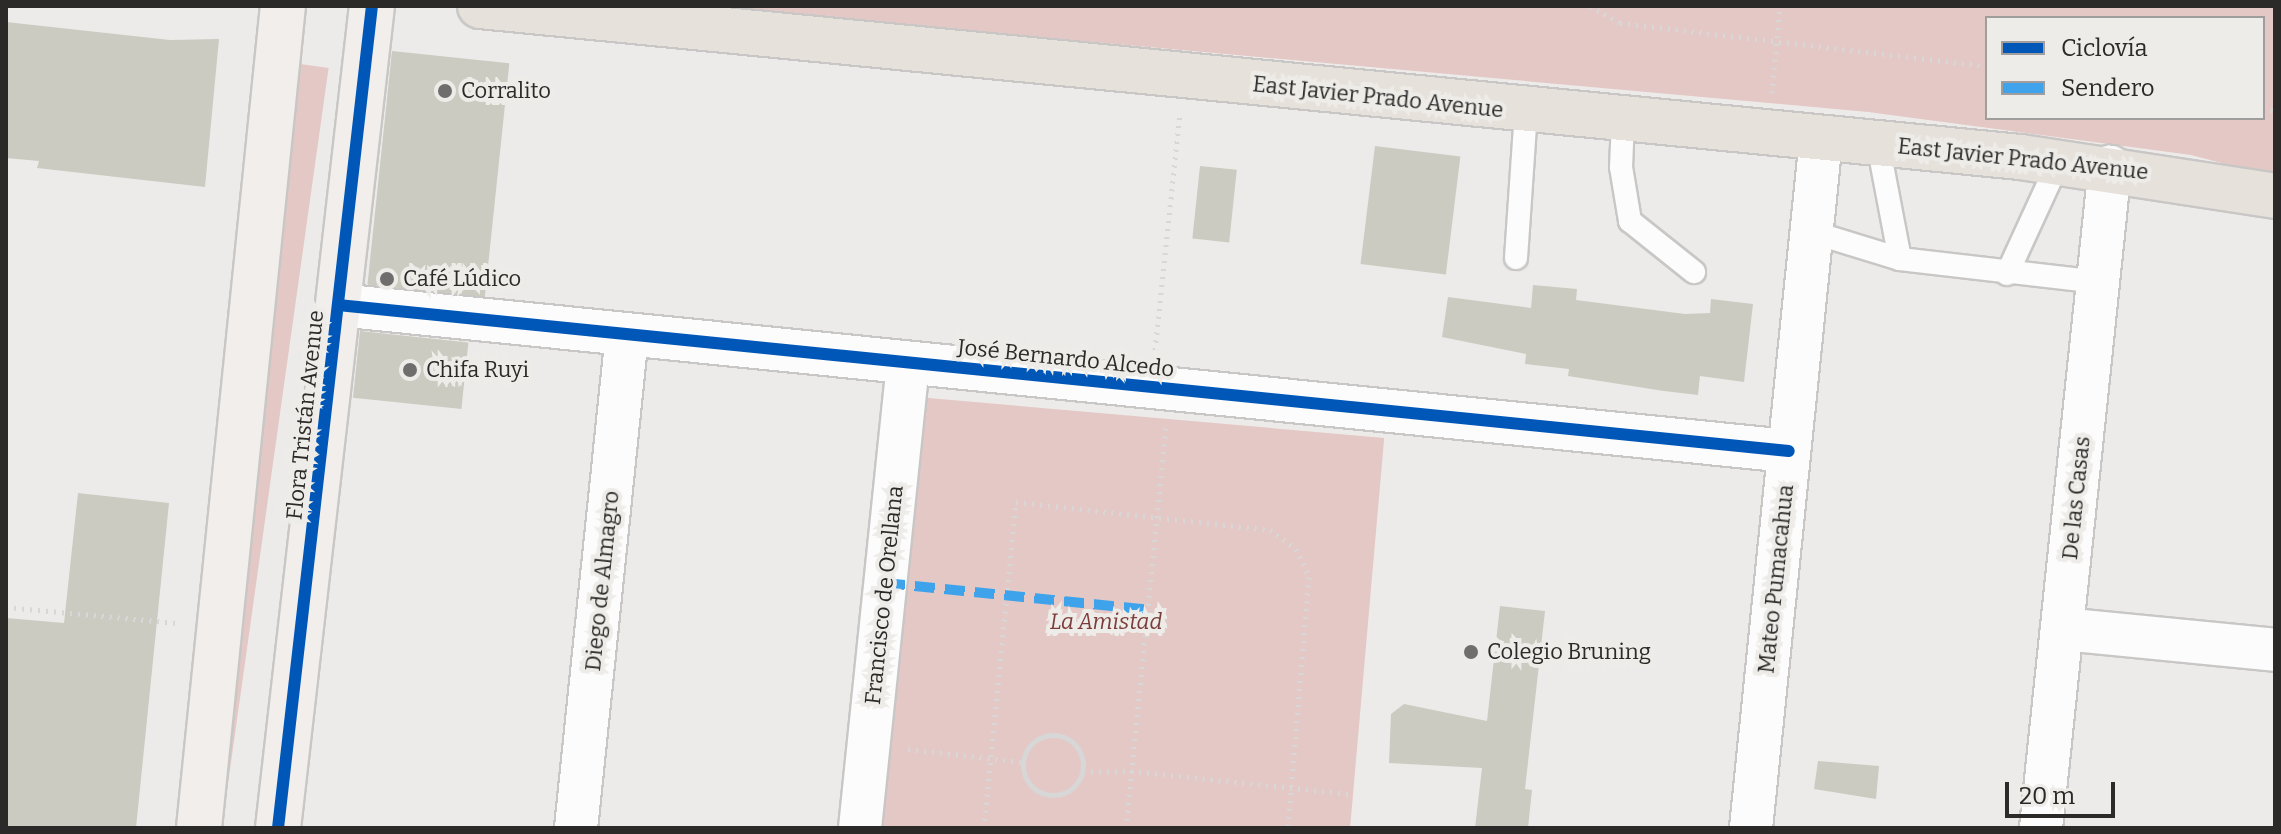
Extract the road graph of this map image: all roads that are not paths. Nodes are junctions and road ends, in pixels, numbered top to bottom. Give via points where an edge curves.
1 (283, 6) edge
2 (372, 6) edge
3 (480, 6) edge
4 (1526, 112) junction
5 (1623, 120) junction
6 (1821, 139) junction
7 (1878, 144) junction
8 (2059, 161) junction
9 (2110, 167) junction
10 (2275, 196) edge
11 (1812, 232) junction
12 (1516, 258) dead end
13 (1900, 259) junction
14 (1694, 272) dead end
15 (2007, 274) junction
16 (2099, 282) junction
17 (338, 305) junction
18 (627, 335) junction
19 (908, 363) junction
20 (1789, 451) junction
21 (2062, 629) junction
22 (2275, 650) edge
23 (199, 828) edge
24 (278, 828) edge
25 (576, 828) edge
26 (860, 828) edge
27 (1751, 828) edge
28 (2041, 828) edge

1 - 23 street
2 - 17 street, Flora Tristán Avenue
3 - 4 main road, East Javier Prado Avenue
4 - 5 main road, East Javier Prado Avenue
4 - 12 lane
5 - 6 main road, East Javier Prado Avenue
5 - 14 lane via 1621,167 1630,221
6 - 7 main road, East Javier Prado Avenue
6 - 11 street, Mateo Pumacahua
7 - 8 main road, East Javier Prado Avenue
7 - 13 lane
8 - 9 main road, East Javier Prado Avenue
8 - 15 lane
9 - 10 main road, East Javier Prado Avenue
9 - 16 street, De las Casas
11 - 13 lane
11 - 20 street, Mateo Pumacahua
13 - 15 lane
15 - 16 lane
16 - 21 street, De las Casas
17 - 18 street, José Bernardo Alcedo
17 - 24 street, Flora Tristán Avenue
18 - 19 street, José Bernardo Alcedo
18 - 25 street, Diego de Almagro
19 - 20 street, José Bernardo Alcedo
19 - 26 street, Francisco de Orellana
20 - 27 street, Mateo Pumacahua
21 - 22 street
21 - 28 street, De las Casas

